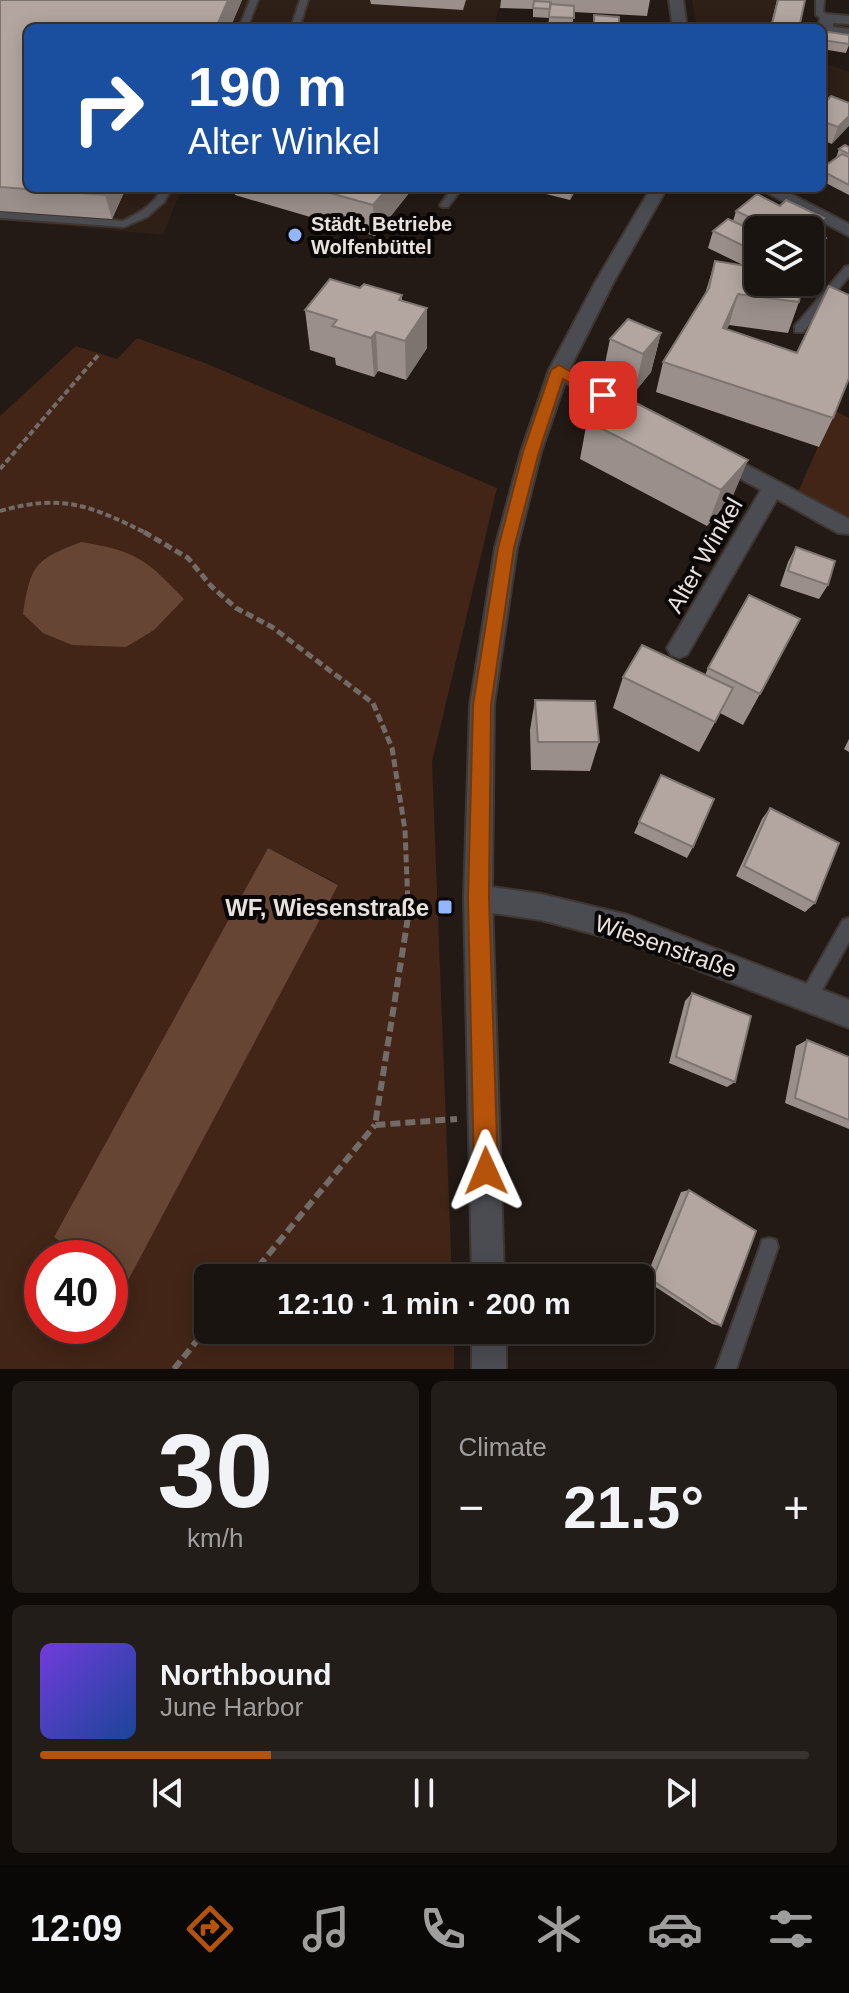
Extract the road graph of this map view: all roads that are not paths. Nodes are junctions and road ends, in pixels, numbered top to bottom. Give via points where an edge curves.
1 (254, 0) edge
2 (304, 0) edge
3 (676, 0) edge
4 (820, 0) edge
5 (827, 18) junction
6 (849, 20) edge
7 (245, 24) edge
8 (296, 24) edge
9 (679, 24) edge
10 (826, 24) edge
11 (826, 30) edge
12 (849, 33) edge
13 (165, 192) edge
14 (454, 192) edge
15 (657, 192) edge
16 (774, 192) edge
17 (445, 205) dead end
18 (0, 215) edge
19 (848, 230) edge
20 (849, 269) edge
21 (799, 329) edge
22 (559, 370) junction
23 (653, 421) edge
24 (693, 444) edge
25 (773, 488) junction
26 (846, 527) dead end
27 (679, 648) dead end
28 (478, 898) junction
29 (849, 926) edge
30 (843, 950) edge
31 (808, 998) junction
32 (849, 1014) edge
33 (769, 1247) dead end
34 (488, 1264) edge
35 (489, 1344) edge
36 (489, 1369) edge
37 (726, 1369) edge

1 - 7 lane
2 - 8 lane
3 - 9 street
4 - 5 lane via 819,13
5 - 6 street
5 - 10 street
11 - 12 street
13 - 18 lane via 143,215 124,224
14 - 17 lane
15 - 22 street
16 - 19 street
20 - 21 lane
22 - 23 street
22 - 28 street via 506,548 482,705
24 - 25 street, Alter Winkel
25 - 26 street, Alter Winkel
25 - 27 street, Alter Winkel
28 - 31 street, Wiesenstraße via 628,929
28 - 34 street
29 - 30 lane
30 - 31 lane
31 - 32 street, Wiesenstraße
33 - 37 lane
35 - 36 street

